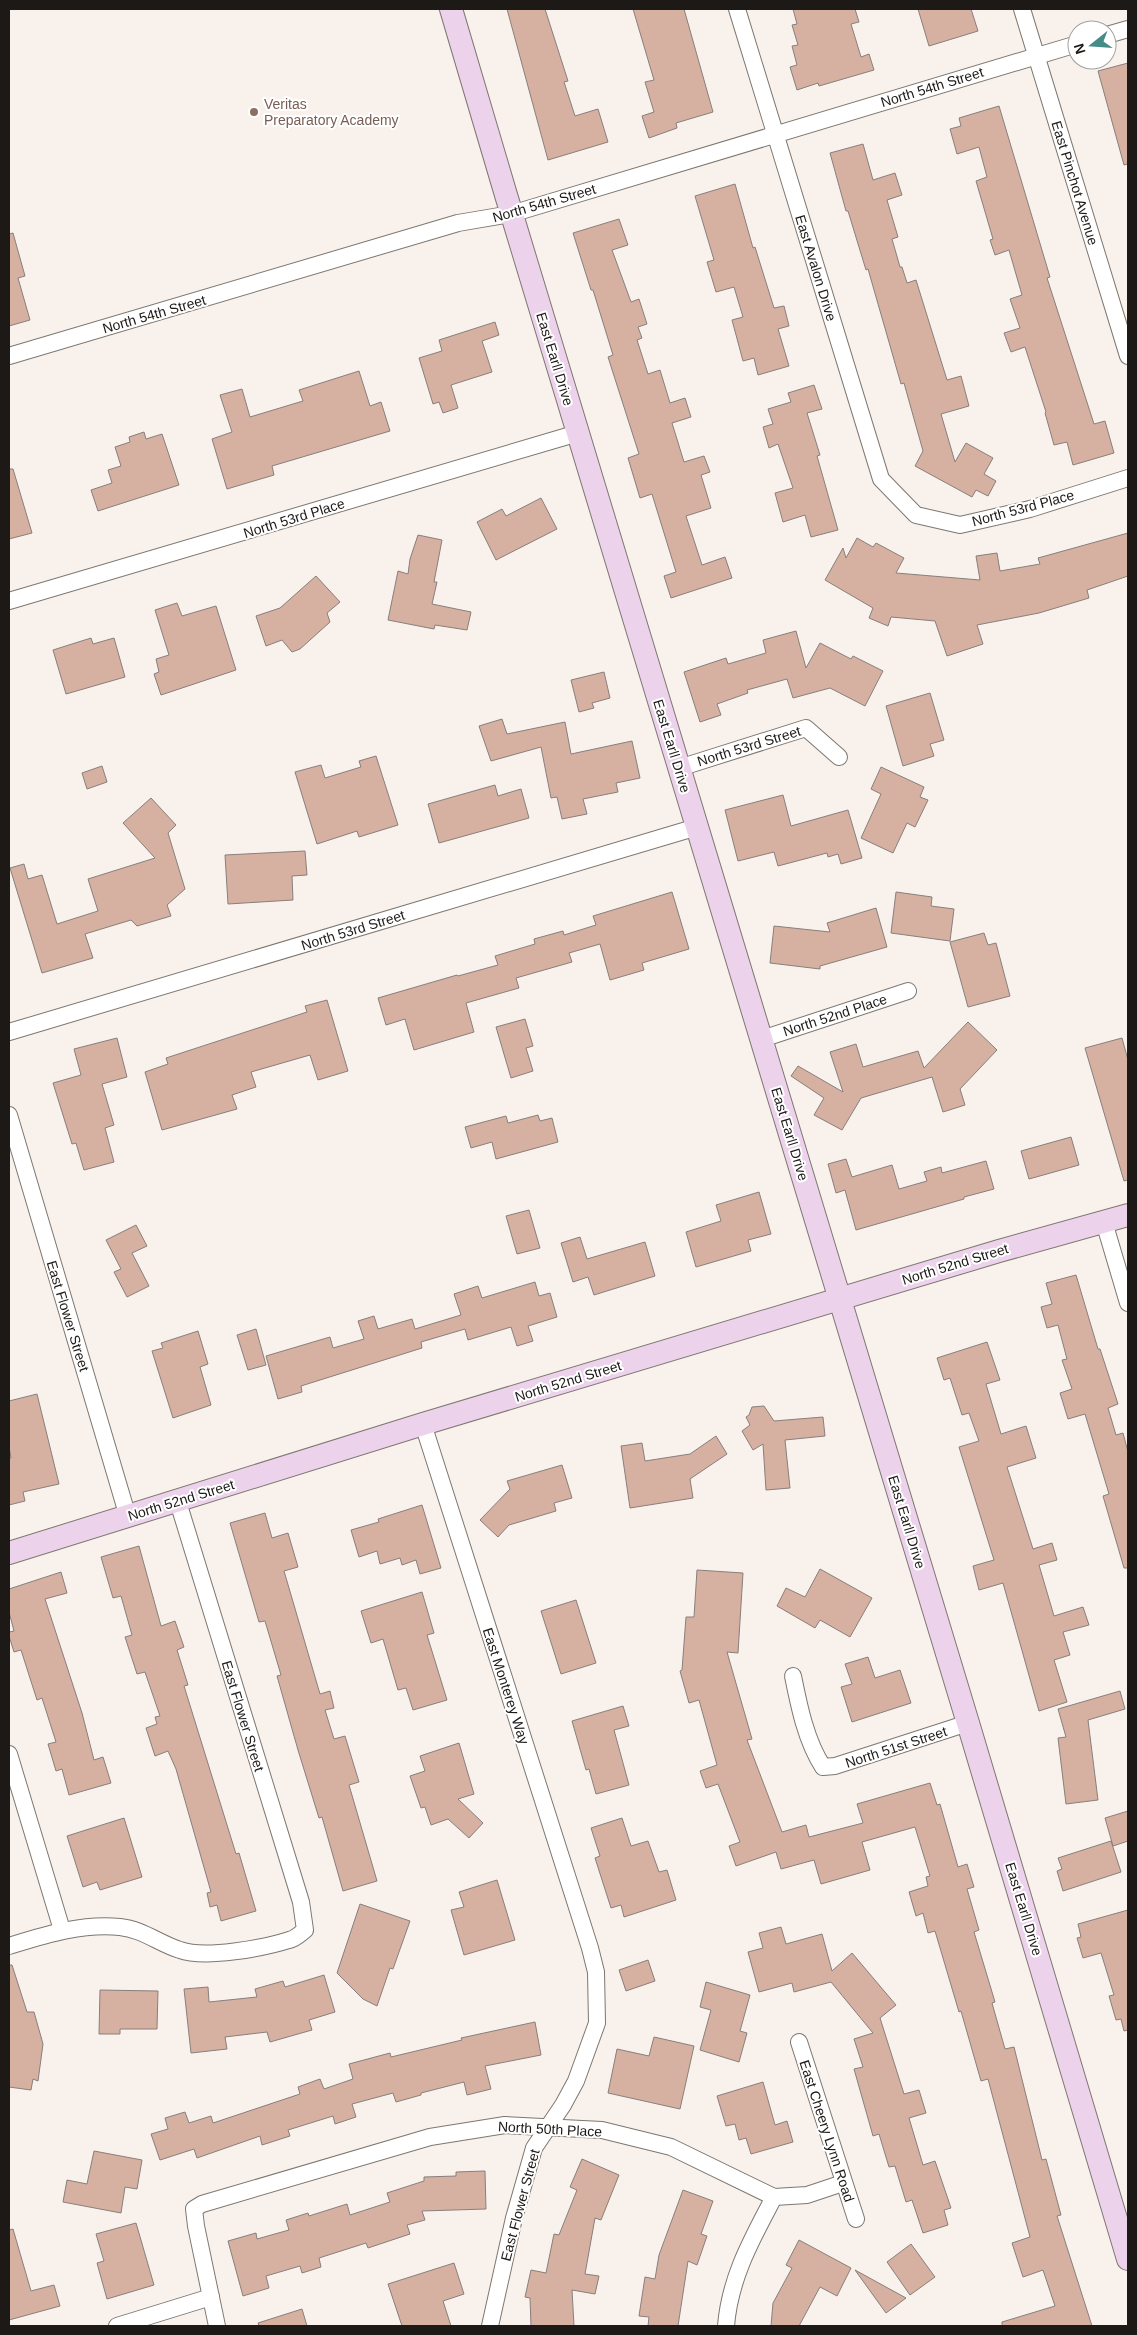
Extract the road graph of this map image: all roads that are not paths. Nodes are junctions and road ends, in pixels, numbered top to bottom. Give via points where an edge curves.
1 (451, 9) edge
2 (737, 9) edge
3 (1022, 9) edge
4 (1067, 47) edge
5 (1036, 56) junction
6 (775, 135) junction
7 (511, 214) junction
8 (9, 356) edge
9 (1128, 356) edge
10 (578, 433) junction
11 (1128, 478) edge
12 (916, 515) joint
13 (9, 600) edge
14 (839, 757) dead end
15 (679, 768) junction
16 (697, 827) junction
17 (908, 991) dead end
18 (9, 1032) edge
19 (762, 1039) junction
20 (9, 1115) edge
21 (1128, 1215) edge
22 (1104, 1222) junction
23 (839, 1300) junction
24 (1128, 1303) edge
25 (423, 1424) junction
26 (178, 1502) junction
27 (128, 1517) junction
28 (9, 1553) edge
29 (793, 1676) dead end
30 (968, 1723) junction
31 (9, 1754) edge
32 (62, 1930) junction
33 (9, 1946) edge
34 (590, 1948) joint
35 (799, 2042) dead end
36 (548, 2126) junction
37 (843, 2183) junction
38 (774, 2196) junction
39 (856, 2219) dead end
40 (1127, 2252) edge
41 (211, 2297) junction
42 (117, 2326) edge
43 (217, 2326) edge
44 (490, 2326) edge
45 (726, 2326) edge

1 - 7 street, East Earll Drive
2 - 6 street, East Avalon Drive
3 - 5 street, East Pinchot Avenue
4 - 5 street, North 54th Street
5 - 6 street, North 54th Street
5 - 9 street, East Pinchot Avenue
6 - 7 street, North 54th Street
6 - 12 street, East Avalon Drive via 881,479
7 - 8 street, North 54th Street via 458,223
7 - 10 street, East Earll Drive
10 - 13 street, North 53rd Place
10 - 15 street, East Earll Drive
11 - 12 street, North 53rd Place via 1030,509 960,525
14 - 15 street, North 53rd Street via 806,728
15 - 16 street, East Earll Drive
16 - 18 street, North 53rd Street
16 - 19 street, East Earll Drive
17 - 19 street, North 52nd Place
19 - 23 street, East Earll Drive
20 - 27 street, East Flower Street
21 - 22 street, North 52nd Street
22 - 23 street, North 52nd Street
22 - 24 street
23 - 25 street, North 52nd Street
23 - 30 street, East Earll Drive
25 - 26 street, North 52nd Street
25 - 34 street, East Monterey Way
26 - 27 street, North 52nd Street
26 - 32 street, East Flower Street via 301,1902 305,1930 291,1940 240,1951 209,1953 181,1951 121,1926
27 - 28 street, North 52nd Street
29 - 30 street, North 51st Street via 799,1706 823,1767 835,1766
30 - 40 street, East Earll Drive
31 - 32 street
32 - 33 street
34 - 36 street, East Flower Street via 596,1972 597,2023 576,2081
35 - 37 street, East Cheery Lynn Road
36 - 38 street, North 50th Place via 602,2130 671,2147
36 - 41 street, North 50th Place via 498,2126 430,2138 202,2204 194,2209
36 - 44 street, East Flower Street via 531,2157
37 - 38 street, North 50th Place via 807,2195
37 - 39 street, East Cheery Lynn Road
38 - 45 street via 744,2255 728,2300
41 - 42 street
41 - 43 street

